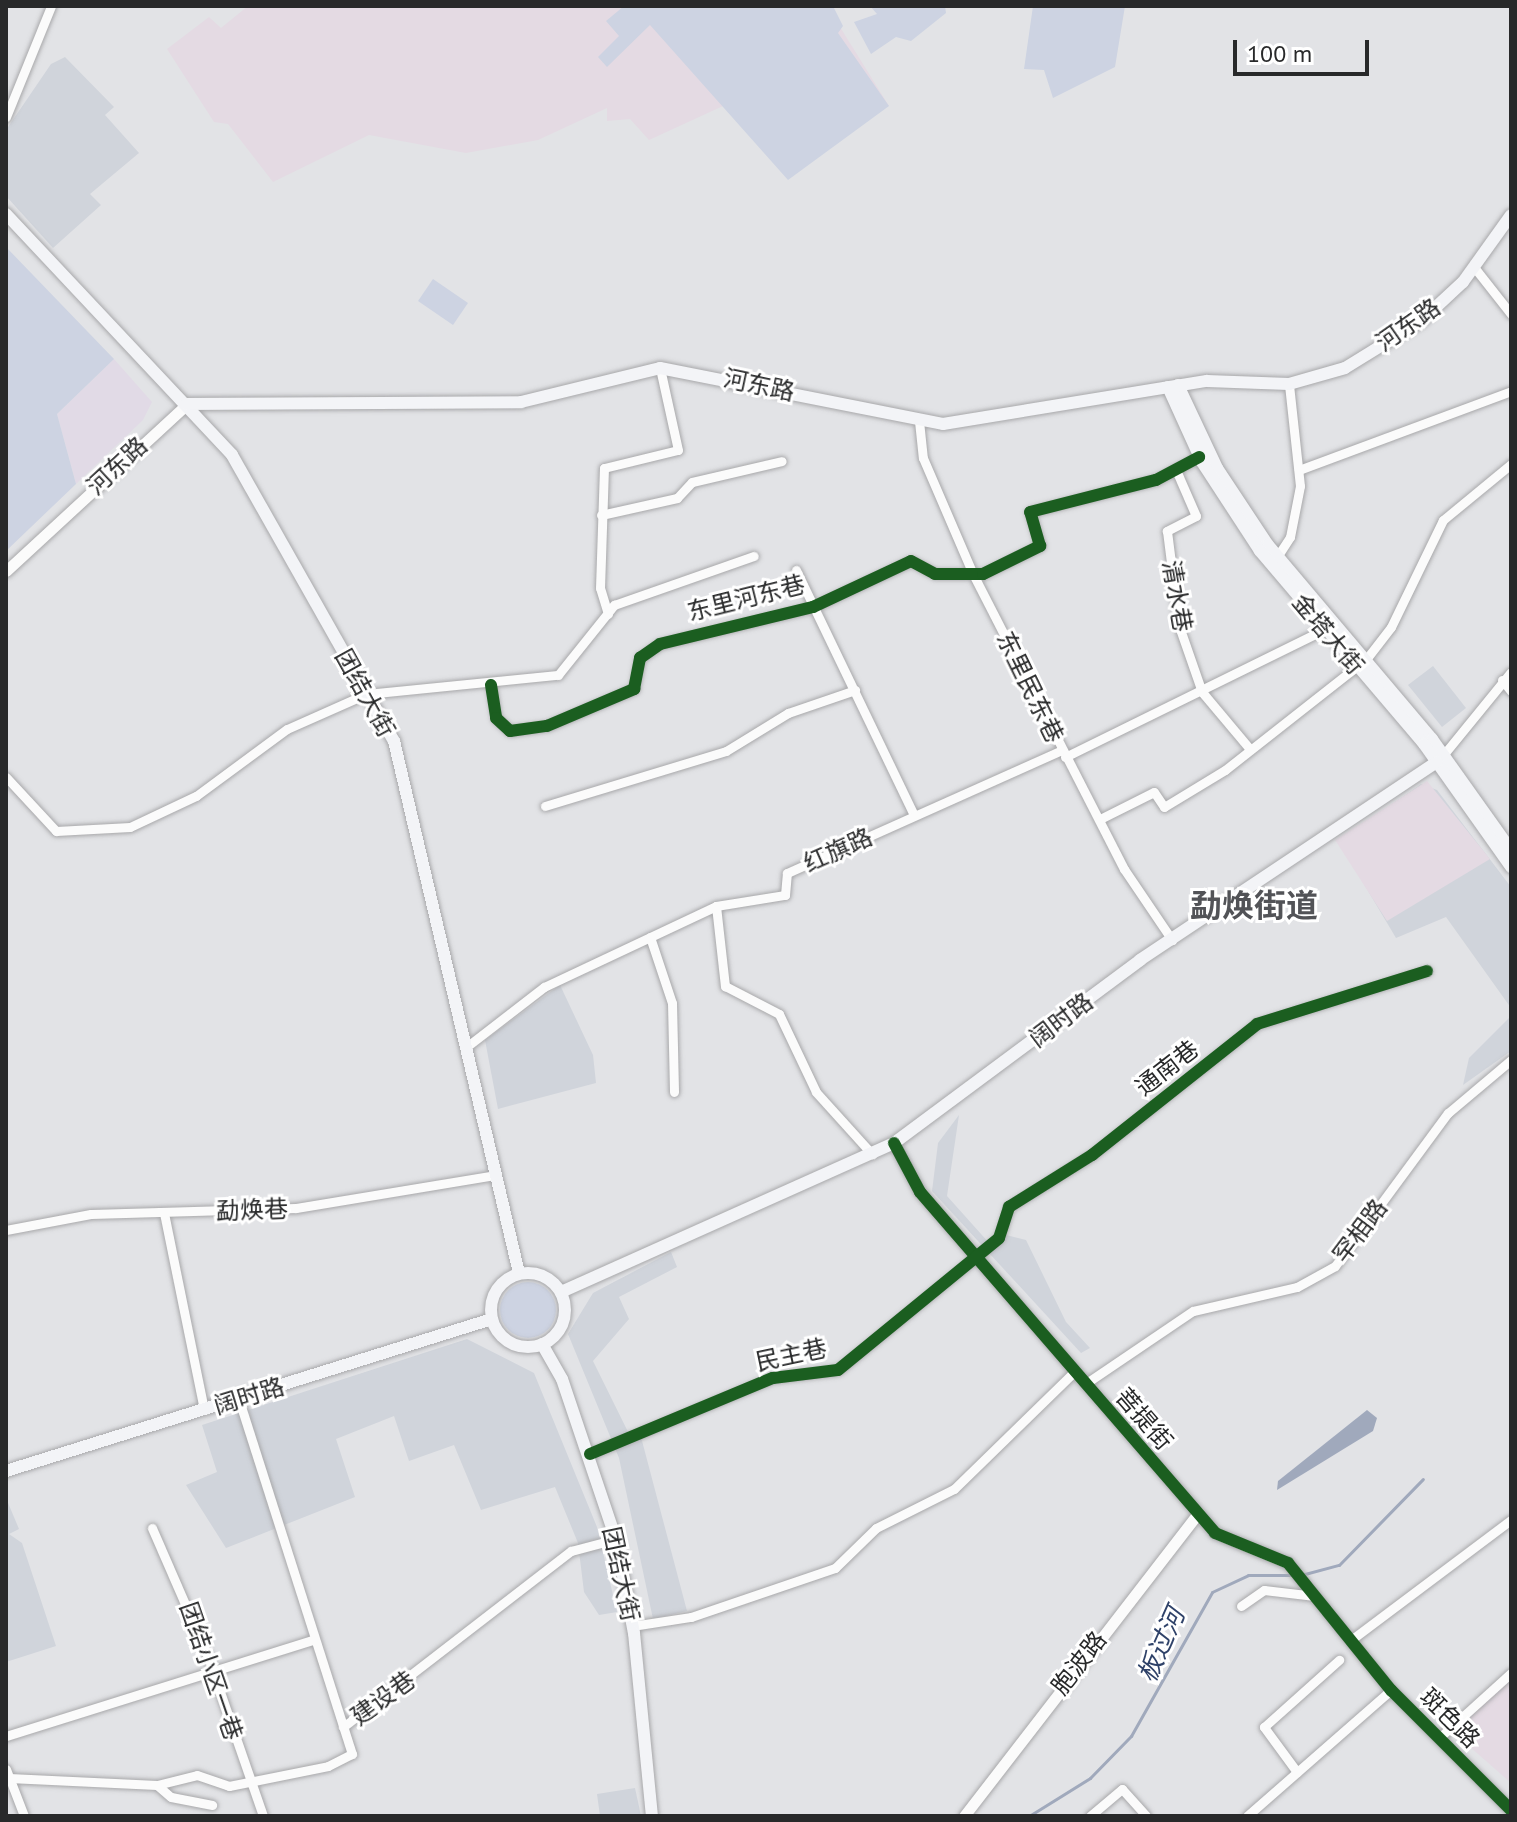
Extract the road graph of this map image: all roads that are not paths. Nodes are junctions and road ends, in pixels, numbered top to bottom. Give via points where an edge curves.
1 (51, 6) edge
2 (6, 117) edge
3 (6, 214) edge
4 (1511, 215) edge
5 (1474, 267) junction
6 (1511, 314) edge
7 (660, 368) junction
8 (1289, 384) junction
9 (1173, 386) junction
10 (1511, 391) edge
11 (187, 404) junction
12 (919, 421) junction
13 (1199, 457) junction
14 (782, 461) dead end
15 (1511, 464) edge
16 (1176, 470) junction
17 (1299, 470) junction
18 (601, 515) junction
19 (754, 556) dead end
20 (1277, 557) junction
21 (796, 570) dead end
22 (6, 571) edge
23 (973, 574) junction
24 (813, 607) junction
25 (608, 614) junction
26 (1323, 630) junction
27 (1360, 664) junction
28 (1511, 672) edge
29 (1502, 680) junction
30 (491, 685) junction
31 (855, 690) junction
32 (1511, 691) edge
33 (1202, 692) junction
34 (366, 694) junction
35 (1249, 748) junction
36 (1064, 754) junction
37 (1440, 758) junction
38 (6, 777) edge
39 (545, 806) dead end
40 (914, 815) junction
41 (1100, 819) junction
42 (1511, 850) edge
43 (1511, 867) edge
44 (716, 906) junction
45 (650, 937) junction
46 (1172, 940) junction
47 (1427, 971) dead end
48 (465, 1048) junction
49 (1511, 1060) edge
50 (674, 1092) dead end
51 (894, 1143) junction
52 (872, 1154) junction
53 (496, 1175) junction
54 (164, 1213) junction
55 (6, 1230) edge
56 (974, 1257) junction
57 (519, 1273) junction
58 (561, 1292) junction
59 (492, 1319) junction
60 (542, 1344) junction
61 (1074, 1372) junction
62 (1085, 1384) junction
63 (239, 1400) junction
64 (204, 1410) junction
65 (590, 1454) junction
66 (6, 1471) edge
67 (1197, 1514) junction
68 (1511, 1520) edge
69 (152, 1528) dead end
70 (616, 1539) junction
71 (1312, 1592) junction
72 (1241, 1606) dead end
73 (632, 1626) junction
74 (313, 1640) junction
75 (1351, 1640) junction
76 (1339, 1660) dead end
77 (212, 1670) junction
78 (1511, 1673) edge
79 (1391, 1690) junction
80 (343, 1727) junction
81 (6, 1736) edge
82 (1439, 1738) junction
83 (1297, 1772) junction
84 (7, 1773) edge
85 (249, 1782) junction
86 (157, 1785) junction
87 (212, 1805) dead end
88 (1511, 1810) edge
89 (24, 1816) edge
90 (263, 1816) edge
91 (652, 1816) edge
92 (964, 1816) edge
93 (1090, 1816) edge
94 (1146, 1816) edge
95 (1247, 1816) edge

1 - 2 street via 23,89
3 - 11 main road, 团结大街
4 - 5 main road, 河东路
5 - 6 street
5 - 8 main road, 河东路 via 1421,321 1345,368
7 - 11 main road, 河东路 via 521,402
7 - 12 main road, 河东路
7 - 18 street via 678,450 604,468
8 - 9 main road, 河东路
8 - 17 street
9 - 12 main road, 河东路 via 984,418
9 - 13 main road, 金塔大街
9 - 20 main road, 金塔大街 via 1217,468
10 - 17 street
11 - 22 street, 河东路
11 - 34 main road, 团结大街 via 232,455
12 - 23 street, 东里民东巷 via 923,458
13 - 16 street, 东里河东巷
13 - 26 main road, 金塔大街
14 - 18 street via 692,482 677,498
15 - 27 street via 1443,520 1391,627
16 - 23 street, 东里河东巷 via 1030,512 1040,546 1027,558
16 - 33 street, 清水巷 via 1196,516 1167,531 1179,626
17 - 20 street via 1290,537
18 - 25 street via 600,588
19 - 25 street via 614,605
20 - 27 main road, 金塔大街
21 - 24 street
23 - 24 street, 东里河东巷 via 935,574 911,561
23 - 36 street, 东里民东巷
24 - 30 street, 东里河东巷 via 660,644 640,658 634,689 547,726 510,731 496,718
24 - 31 street
25 - 30 street via 558,675
26 - 27 main road, 金塔大街
26 - 33 street
27 - 35 street
27 - 37 main road, 金塔大街
28 - 29 street, 阔时路
29 - 32 street
29 - 37 street, 阔时路
30 - 34 street
31 - 39 street via 788,713 726,751
31 - 40 street
33 - 35 street, 清水巷
33 - 36 street
34 - 38 street via 287,729 196,796 130,827 56,831
34 - 48 main road, 团结大街 via 394,741
35 - 41 street via 1164,807 1154,792
36 - 40 street, 红旗路
36 - 41 street, 东里民东巷
37 - 42 main road, 金塔大街
37 - 43 main road, 金塔大街
37 - 46 main road, 阔时路
40 - 44 street, 红旗路 via 787,873 785,895
41 - 46 street, 东里民东巷
44 - 45 street, 红旗路
44 - 52 street via 720,978 730,991 779,1014 816,1092
45 - 48 street, 红旗路 via 544,987
45 - 50 street via 672,1003
46 - 51 main road, 阔时路
47 - 56 street, 通南巷 via 1257,1024 1092,1155 1009,1207 999,1238
48 - 53 main road, 团结大街
49 - 62 street, 罕相路 via 1448,1113 1335,1266 1297,1287 1193,1311
51 - 52 main road, 阔时路
51 - 56 street, 菩提街 via 911,1180
52 - 58 main road, 阔时路
53 - 54 street, 勐焕巷 via 296,1208
53 - 57 main road, 团结大街
54 - 55 street, 勐焕巷 via 91,1214
54 - 64 street
56 - 61 street, 菩提街
56 - 65 street, 民主巷 via 838,1370 773,1378
57 - 58 main road via 543,1276
57 - 59 main road via 493,1296
58 - 60 main road via 564,1316
59 - 60 main road via 517,1345
59 - 63 main road, 阔时路
60 - 65 main road, 团结大街
61 - 62 street, 菩提街
61 - 73 street via 954,1489 876,1528 835,1568 691,1617
62 - 67 street, 菩提街
63 - 64 main road, 阔时路
63 - 74 street
64 - 66 main road, 阔时路
65 - 70 main road, 团结大街
67 - 71 street, 菩提街 via 1223,1537 1288,1563
67 - 92 street, 胞波路
68 - 75 street
69 - 77 street, 团结小区一巷
70 - 73 main road, 团结大街
70 - 80 street, 建设巷 via 571,1551
71 - 72 street via 1264,1590
71 - 75 street, 菩提街
73 - 91 main road, 团结大街
74 - 77 street
74 - 80 street
75 - 79 street, 菩提街
76 - 83 street via 1264,1727
77 - 81 street
77 - 85 street, 团结小区一巷
78 - 82 street
79 - 82 street, 斑色路
79 - 83 street, 斑色路
80 - 85 street, 建设巷 via 352,1754
82 - 88 street, 斑色路
83 - 95 street, 斑色路
84 - 86 street, 建设巷
84 - 89 street
85 - 86 street, 建设巷 via 229,1786 197,1775
85 - 90 street, 团结小区一巷
86 - 87 street via 171,1797
93 - 94 street via 1122,1789

